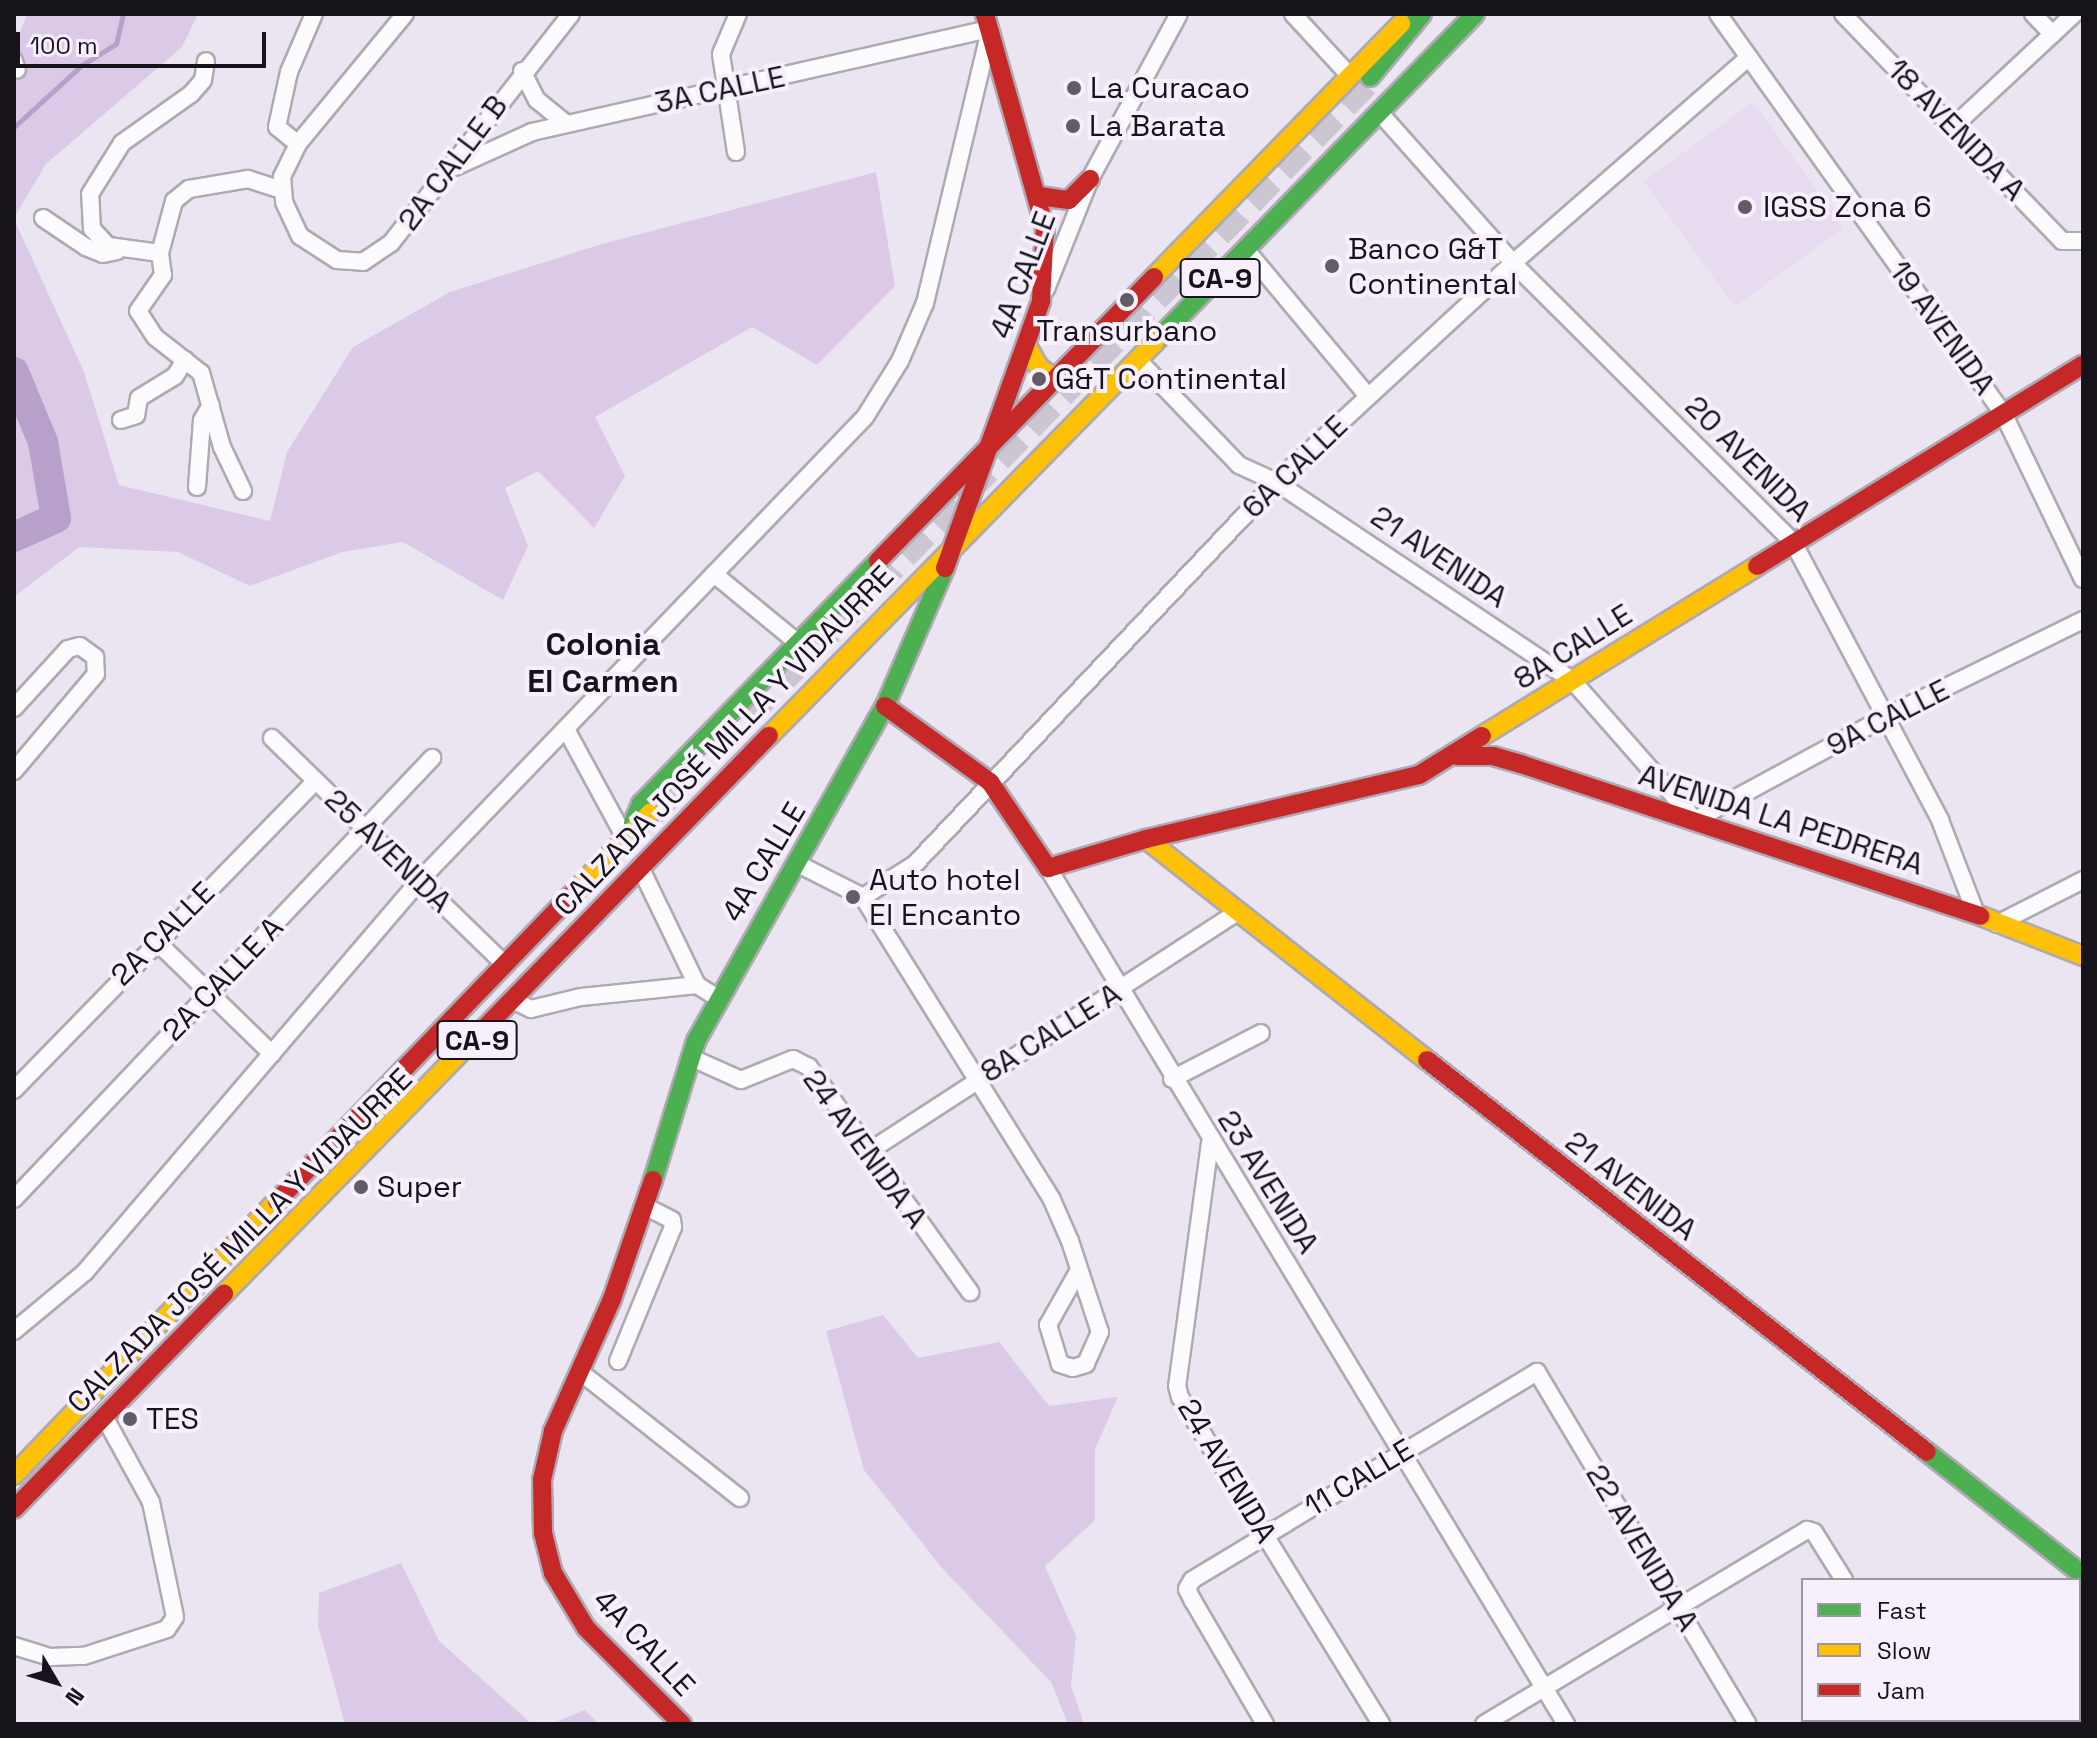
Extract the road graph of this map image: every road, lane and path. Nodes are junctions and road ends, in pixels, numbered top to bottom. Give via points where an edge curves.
1 (314, 14) edge
2 (405, 14) edge
3 (571, 14) edge
4 (738, 14) edge
5 (1179, 14) edge
6 (1293, 14) edge
7 (1421, 14) edge
8 (1475, 14) edge
9 (1843, 14) edge
10 (2033, 14) edge
11 (2074, 14) edge
12 (1723, 16) edge
13 (989, 19) edge
14 (2052, 34) junction
15 (1749, 57) junction
16 (206, 61) dead end
17 (522, 71) junction
18 (1348, 74) junction
19 (1370, 77) tunnel mouth
20 (726, 89) junction
21 (1380, 113) junction
22 (567, 124) junction
23 (1954, 126) junction
24 (298, 144) junction
25 (736, 152) dead end
26 (455, 167) junction
27 (1090, 179) junction
28 (282, 190) junction
29 (1039, 196) junction
30 (43, 218) dead end
31 (2077, 242) edge
32 (118, 251) junction
33 (1247, 251) junction
34 (160, 253) junction
35 (1513, 263) junction
36 (1041, 301) junction
37 (1026, 344) junction
38 (185, 360) junction
39 (1138, 360) junction
40 (2083, 365) edge
41 (1054, 379) junction
42 (1368, 396) junction
43 (211, 405) junction
44 (2003, 413) junction
45 (121, 420) dead end
46 (993, 442) junction
47 (1276, 482) junction
48 (197, 487) dead end
49 (243, 491) dead end
50 (959, 537) junction
51 (1793, 542) junction
52 (714, 574) junction
53 (2083, 579) edge
54 (2083, 620) edge
55 (798, 643) junction
56 (1572, 680) junction
57 (885, 706) junction
58 (14, 708) edge
59 (1887, 716) junction
60 (567, 731) junction
61 (272, 738) dead end
62 (1457, 756) junction
63 (432, 758) dead end
64 (14, 771) edge
65 (316, 781) junction
66 (990, 782) junction
67 (651, 812) tunnel mouth
68 (1695, 820) junction
69 (364, 831) junction
70 (627, 837) junction
71 (1146, 839) junction
72 (798, 864) junction
73 (640, 867) junction
74 (1048, 868) junction
75 (420, 880) junction
76 (2083, 880) edge
77 (863, 897) junction
78 (1235, 914) junction
79 (1976, 914) junction
80 (1997, 924) junction
81 (156, 941) junction
82 (2083, 956) edge
83 (504, 964) junction
84 (697, 985) junction
85 (1119, 991) junction
86 (210, 994) junction
87 (718, 998) junction
88 (515, 1001) junction
89 (1261, 1033) dead end
90 (272, 1054) junction
91 (692, 1058) junction
92 (976, 1079) junction
93 (1172, 1079) junction
94 (14, 1090) edge
95 (1210, 1143) junction
96 (868, 1152) junction
97 (14, 1199) edge
98 (645, 1206) junction
99 (1079, 1270) junction
100 (970, 1292) dead end
101 (14, 1331) edge
102 (618, 1361) dead end
103 (579, 1371) junction
104 (1537, 1372) joint
105 (105, 1418) junction
106 (1403, 1451) junction
107 (18, 1465) edge
108 (740, 1498) dead end
109 (14, 1509) edge
110 (1265, 1534) junction
111 (2083, 1575) edge
112 (1843, 1578) edge
113 (1678, 1608) junction
114 (14, 1646) edge
115 (1544, 1687) junction
116 (682, 1724) edge
117 (1265, 1724) edge
118 (1381, 1724) edge
119 (1484, 1724) edge
120 (1566, 1724) edge
121 (1748, 1724) edge

1 - 24 street via 289,72 277,127
2 - 24 street
3 - 17 street, 2A CALLE B
4 - 20 street via 721,54
5 - 27 street, 4A CALLE
6 - 18 street
7 - 18 main road, CALZADA JOSÉ MILLA Y VIDAURRE / CA-9 via 1394,27
7 - 19 main road, CALZADA JOSÉ MILLA Y VIDAURRE / CA-9
8 - 21 main road, CALZADA JOSÉ MILLA Y VIDAURRE / CA-9
9 - 23 street, 18 AVENIDA A
10 - 14 street
11 - 14 street
12 - 15 street, 19 AVENIDA
13 - 20 street, 3A CALLE
13 - 29 main road
13 - 52 street via 934,273 900,361 848,437
14 - 23 street
15 - 35 street, 6A CALLE
15 - 44 street, 19 AVENIDA
16 - 32 street via 203,80 191,94 122,143 90,194 92,229
17 - 22 street via 537,100
17 - 26 street, 2A CALLE B
18 - 41 main road, CALZADA JOSÉ MILLA Y VIDAURRE / CA-9
20 - 22 street, 3A CALLE
20 - 25 street
21 - 33 main road, CALZADA JOSÉ MILLA Y VIDAURRE / CA-9
21 - 35 street, 20 AVENIDA
22 - 26 street, 3A CALLE via 532,132
23 - 31 street, 18 AVENIDA A via 2062,241
24 - 28 street
26 - 28 street, 2A CALLE B via 371,259 337,260 311,246 294,227
27 - 29 main road via 1069,200
27 - 36 street, 4A CALLE
28 - 34 street via 248,179 189,189 174,201
29 - 36 main road via 1045,228
30 - 32 street via 86,247 103,254
32 - 34 street
33 - 39 main road, CALZADA JOSÉ MILLA Y VIDAURRE / CA-9
33 - 42 street
34 - 38 street via 163,275 138,311 155,337
35 - 42 street, 6A CALLE
35 - 51 street, 20 AVENIDA
36 - 37 main road, 4A CALLE
37 - 41 main road via 1038,366
37 - 46 main road, 4A CALLE
38 - 43 street via 201,373
38 - 45 street via 175,376 139,398 136,415
39 - 47 street, 21 AVENIDA via 1239,465
39 - 50 main road, CALZADA JOSÉ MILLA Y VIDAURRE / CA-9
40 - 44 main road, 8A CALLE
41 - 46 main road, CALZADA JOSÉ MILLA Y VIDAURRE / CA-9
42 - 47 street, 6A CALLE
43 - 48 street via 202,420
43 - 49 street via 222,447
44 - 51 main road, 8A CALLE
44 - 53 street, 19 AVENIDA
46 - 50 main road, 4A CALLE
46 - 55 main road, CALZADA JOSÉ MILLA Y VIDAURRE / CA-9
47 - 56 street, 21 AVENIDA
47 - 66 street, 6A CALLE
50 - 57 main road, 4A CALLE
50 - 73 main road, CALZADA JOSÉ MILLA Y VIDAURRE / CA-9
51 - 56 main road, 8A CALLE
51 - 59 street, 20 AVENIDA
52 - 55 street
52 - 60 street
54 - 59 street, 9A CALLE
55 - 70 main road, CALZADA JOSÉ MILLA Y VIDAURRE / CA-9 via 641,804
56 - 62 main road, 8A CALLE
56 - 68 street, 21 AVENIDA
57 - 66 main road, 23 AVENIDA
57 - 72 main road, 4A CALLE
58 - 64 street via 68,649 80,646 95,657 96,674
59 - 68 street, 9A CALLE
59 - 79 street, 20 AVENIDA via 1940,820
60 - 70 street
60 - 75 street
61 - 65 street, 25 AVENIDA
62 - 68 main road, AVENIDA LA PEDRERA via 1493,756
62 - 71 main road, 8A CALLE via 1419,775
63 - 69 street, 2A CALLE A
65 - 69 street, 25 AVENIDA
65 - 81 street, 2A CALLE
66 - 74 main road, 23 AVENIDA
66 - 77 street, 6A CALLE via 915,864
67 - 70 main road, CALZADA JOSÉ MILLA Y VIDAURRE / CA-9
68 - 79 main road, AVENIDA LA PEDRERA
69 - 75 street, 25 AVENIDA
69 - 86 street, 2A CALLE A
70 - 83 main road, CALZADA JOSÉ MILLA Y VIDAURRE / CA-9
71 - 74 main road, 8A CALLE
71 - 78 main road, 21 AVENIDA
72 - 77 street
72 - 87 main road, 4A CALLE
73 - 84 street
73 - 88 main road, CALZADA JOSÉ MILLA Y VIDAURRE / CA-9
74 - 85 street, 23 AVENIDA
75 - 83 street, 25 AVENIDA
75 - 90 street
76 - 80 street
77 - 92 street
78 - 85 street, 8A CALLE A
78 - 111 main road, 21 AVENIDA
79 - 80 main road, AVENIDA LA PEDRERA
80 - 82 main road, AVENIDA LA PEDRERA
81 - 86 street
81 - 94 street, 2A CALLE
83 - 107 main road, CALZADA JOSÉ MILLA Y VIDAURRE / CA-9
84 - 87 street
84 - 88 street via 581,997 531,1009
85 - 92 street, 8A CALLE A
85 - 93 street, 23 AVENIDA
86 - 90 street
86 - 97 street, 2A CALLE A
87 - 91 main road, 4A CALLE
88 - 105 main road, CALZADA JOSÉ MILLA Y VIDAURRE / CA-9
89 - 93 street
90 - 101 street via 85,1272
91 - 96 street, 24 AVENIDA A via 741,1080 793,1059 801,1062
91 - 98 main road, 4A CALLE
92 - 96 street, 8A CALLE A
92 - 99 street via 1052,1200
93 - 95 street, 23 AVENIDA
95 - 106 street, 23 AVENIDA
95 - 110 street, 24 AVENIDA via 1177,1386
96 - 100 street, 24 AVENIDA A
98 - 102 street via 672,1220 673,1227
98 - 103 main road, 4A CALLE
99 - 99 street via 1048,1325 1060,1364 1073,1368 1086,1364 1100,1332
103 - 108 street
103 - 116 main road, 4A CALLE via 553,1431 542,1480 543,1533 553,1573 586,1628
104 - 106 street, 11 CALLE
104 - 113 street, 22 AVENIDA A
105 - 109 main road, CALZADA JOSÉ MILLA Y VIDAURRE / CA-9
105 - 114 street via 151,1502 175,1617 167,1629 84,1656 50,1657
106 - 110 street, 11 CALLE
106 - 115 street, 23 AVENIDA
110 - 117 street, 11 CALLE via 1192,1580 1187,1589
110 - 118 street, 24 AVENIDA
112 - 113 street via 1811,1530
113 - 115 street
113 - 121 street, 22 AVENIDA A
115 - 119 street
115 - 120 street, 23 AVENIDA

